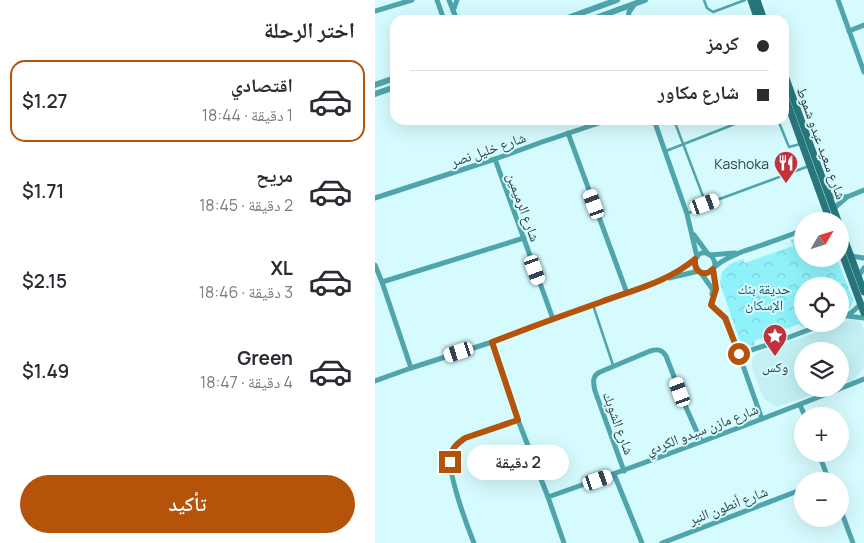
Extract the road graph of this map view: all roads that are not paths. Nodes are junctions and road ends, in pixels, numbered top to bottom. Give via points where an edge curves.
1 (412, 0) edge
2 (437, 0) edge
3 (449, 0) edge
4 (457, 0) edge
5 (617, 0) edge
6 (645, 0) edge
7 (705, 0) edge
8 (745, 0) edge
9 (751, 0) edge
10 (757, 0) edge
11 (838, 0) edge
12 (634, 4) junction
13 (453, 11) junction
14 (375, 12) edge
15 (442, 15) edge
16 (455, 15) edge
17 (576, 15) edge
18 (604, 15) edge
19 (629, 15) edge
20 (756, 15) edge
21 (762, 15) edge
22 (864, 25) edge
23 (849, 31) junction
24 (864, 72) edge
25 (390, 80) edge
26 (375, 85) edge
27 (789, 88) edge
28 (390, 89) edge
29 (375, 94) edge
30 (789, 114) edge
31 (593, 125) edge
32 (656, 125) edge
33 (676, 125) edge
34 (732, 125) edge
35 (780, 125) edge
36 (569, 133) junction
37 (801, 143) junction
38 (683, 144) junction
39 (666, 151) junction
40 (495, 159) junction
41 (810, 165) junction
42 (864, 190) edge
43 (828, 195) junction
44 (847, 197) junction
45 (375, 198) edge
46 (705, 204) junction
47 (829, 212) edge
48 (830, 212) edge
49 (836, 212) edge
50 (687, 214) junction
51 (691, 230) junction
52 (794, 233) edge
53 (524, 238) junction
54 (849, 251) edge
55 (739, 253) junction
56 (709, 254) junction
57 (851, 256) junction
58 (696, 258) junction
59 (864, 258) edge
60 (375, 265) edge
61 (714, 267) junction
62 (848, 268) edge
63 (864, 268) edge
64 (700, 272) junction
65 (859, 277) junction
66 (664, 279) junction
67 (382, 282) junction
68 (864, 292) edge
69 (627, 293) junction
70 (593, 304) junction
71 (861, 304) junction
72 (711, 305) junction
73 (864, 313) edge
74 (849, 314) edge
75 (849, 316) edge
76 (553, 318) junction
77 (864, 318) edge
78 (803, 332) edge
79 (492, 342) junction
80 (739, 354) junction
81 (614, 366) junction
82 (411, 368) junction
83 (864, 379) edge
84 (375, 381) edge
85 (800, 405) joint
86 (762, 419) junction
87 (518, 420) junction
88 (701, 441) junction
89 (624, 470) junction
90 (614, 474) junction
91 (794, 492) edge
92 (548, 497) junction
93 (847, 527) edge
94 (473, 543) edge
95 (564, 543) edge
96 (642, 543) edge
97 (662, 543) edge
98 (853, 543) edge

1 - 14 street
2 - 15 street
3 - 13 street
4 - 13 street
5 - 17 street
6 - 12 street
7 - 8 lane via 707,8 713,12
9 - 20 main road
10 - 21 main road
11 - 23 street
12 - 18 street
12 - 19 street
13 - 16 street
22 - 23 street
23 - 24 street
25 - 26 street
27 - 43 main road, شارع سعيد عبدو شموط
28 - 29 street
30 - 37 main road, شارع سعيد عبدو شموط
31 - 36 street, شارع خليل نصر
32 - 39 street
33 - 38 lane
34 - 38 lane
35 - 37 lane via 789,147
36 - 40 street, شارع خليل نصر
36 - 69 street
37 - 41 main road, شارع سعيد عبدو شموط
38 - 39 lane
38 - 46 lane
39 - 50 street
40 - 45 street, شارع خليل نصر
40 - 53 street, شارع الرميمين
41 - 46 lane
41 - 47 main road, شارع سعيد عبدو شموط
42 - 44 street
43 - 44 street
43 - 48 main road, شارع سعيد عبدو شموط
44 - 49 street
46 - 50 lane
50 - 51 street
51 - 56 street
51 - 58 street
52 - 55 street
53 - 67 street
53 - 76 street, شارع الرميمين
54 - 57 main road
55 - 56 street
55 - 61 street
56 - 58 street via 702,253
56 - 61 street via 714,260
57 - 59 street
57 - 65 main road
58 - 64 street via 695,266
58 - 66 street
60 - 67 street
61 - 64 street via 708,273
61 - 72 street via 716,289
62 - 71 main road
63 - 65 street
64 - 66 street
64 - 72 street via 713,290
65 - 68 main road
66 - 69 street
67 - 82 street
69 - 70 street
70 - 76 street
70 - 81 lane
71 - 73 main road
71 - 74 street
72 - 80 street via 725,318
75 - 77 street
76 - 79 street
78 - 80 street
79 - 82 street
79 - 87 street
80 - 86 street
81 - 88 street, شارع الشوبك via 653,350 664,353
81 - 89 street, شارع الشوبك via 596,374 593,381
82 - 84 street
83 - 85 street, شارع مازن سيدو الكردي
85 - 86 street, شارع مازن سيدو الكردي
86 - 88 street, شارع مازن سيدو الكردي
87 - 92 street
87 - 94 street via 465,438 450,454 454,482
88 - 89 street, شارع مازن سيدو الكردي
89 - 90 street, شارع مازن سيدو الكردي
90 - 92 street, شارع مازن سيدو الكردي
90 - 96 street
91 - 97 street, شارع أنطون النبر
92 - 95 street
93 - 98 street

